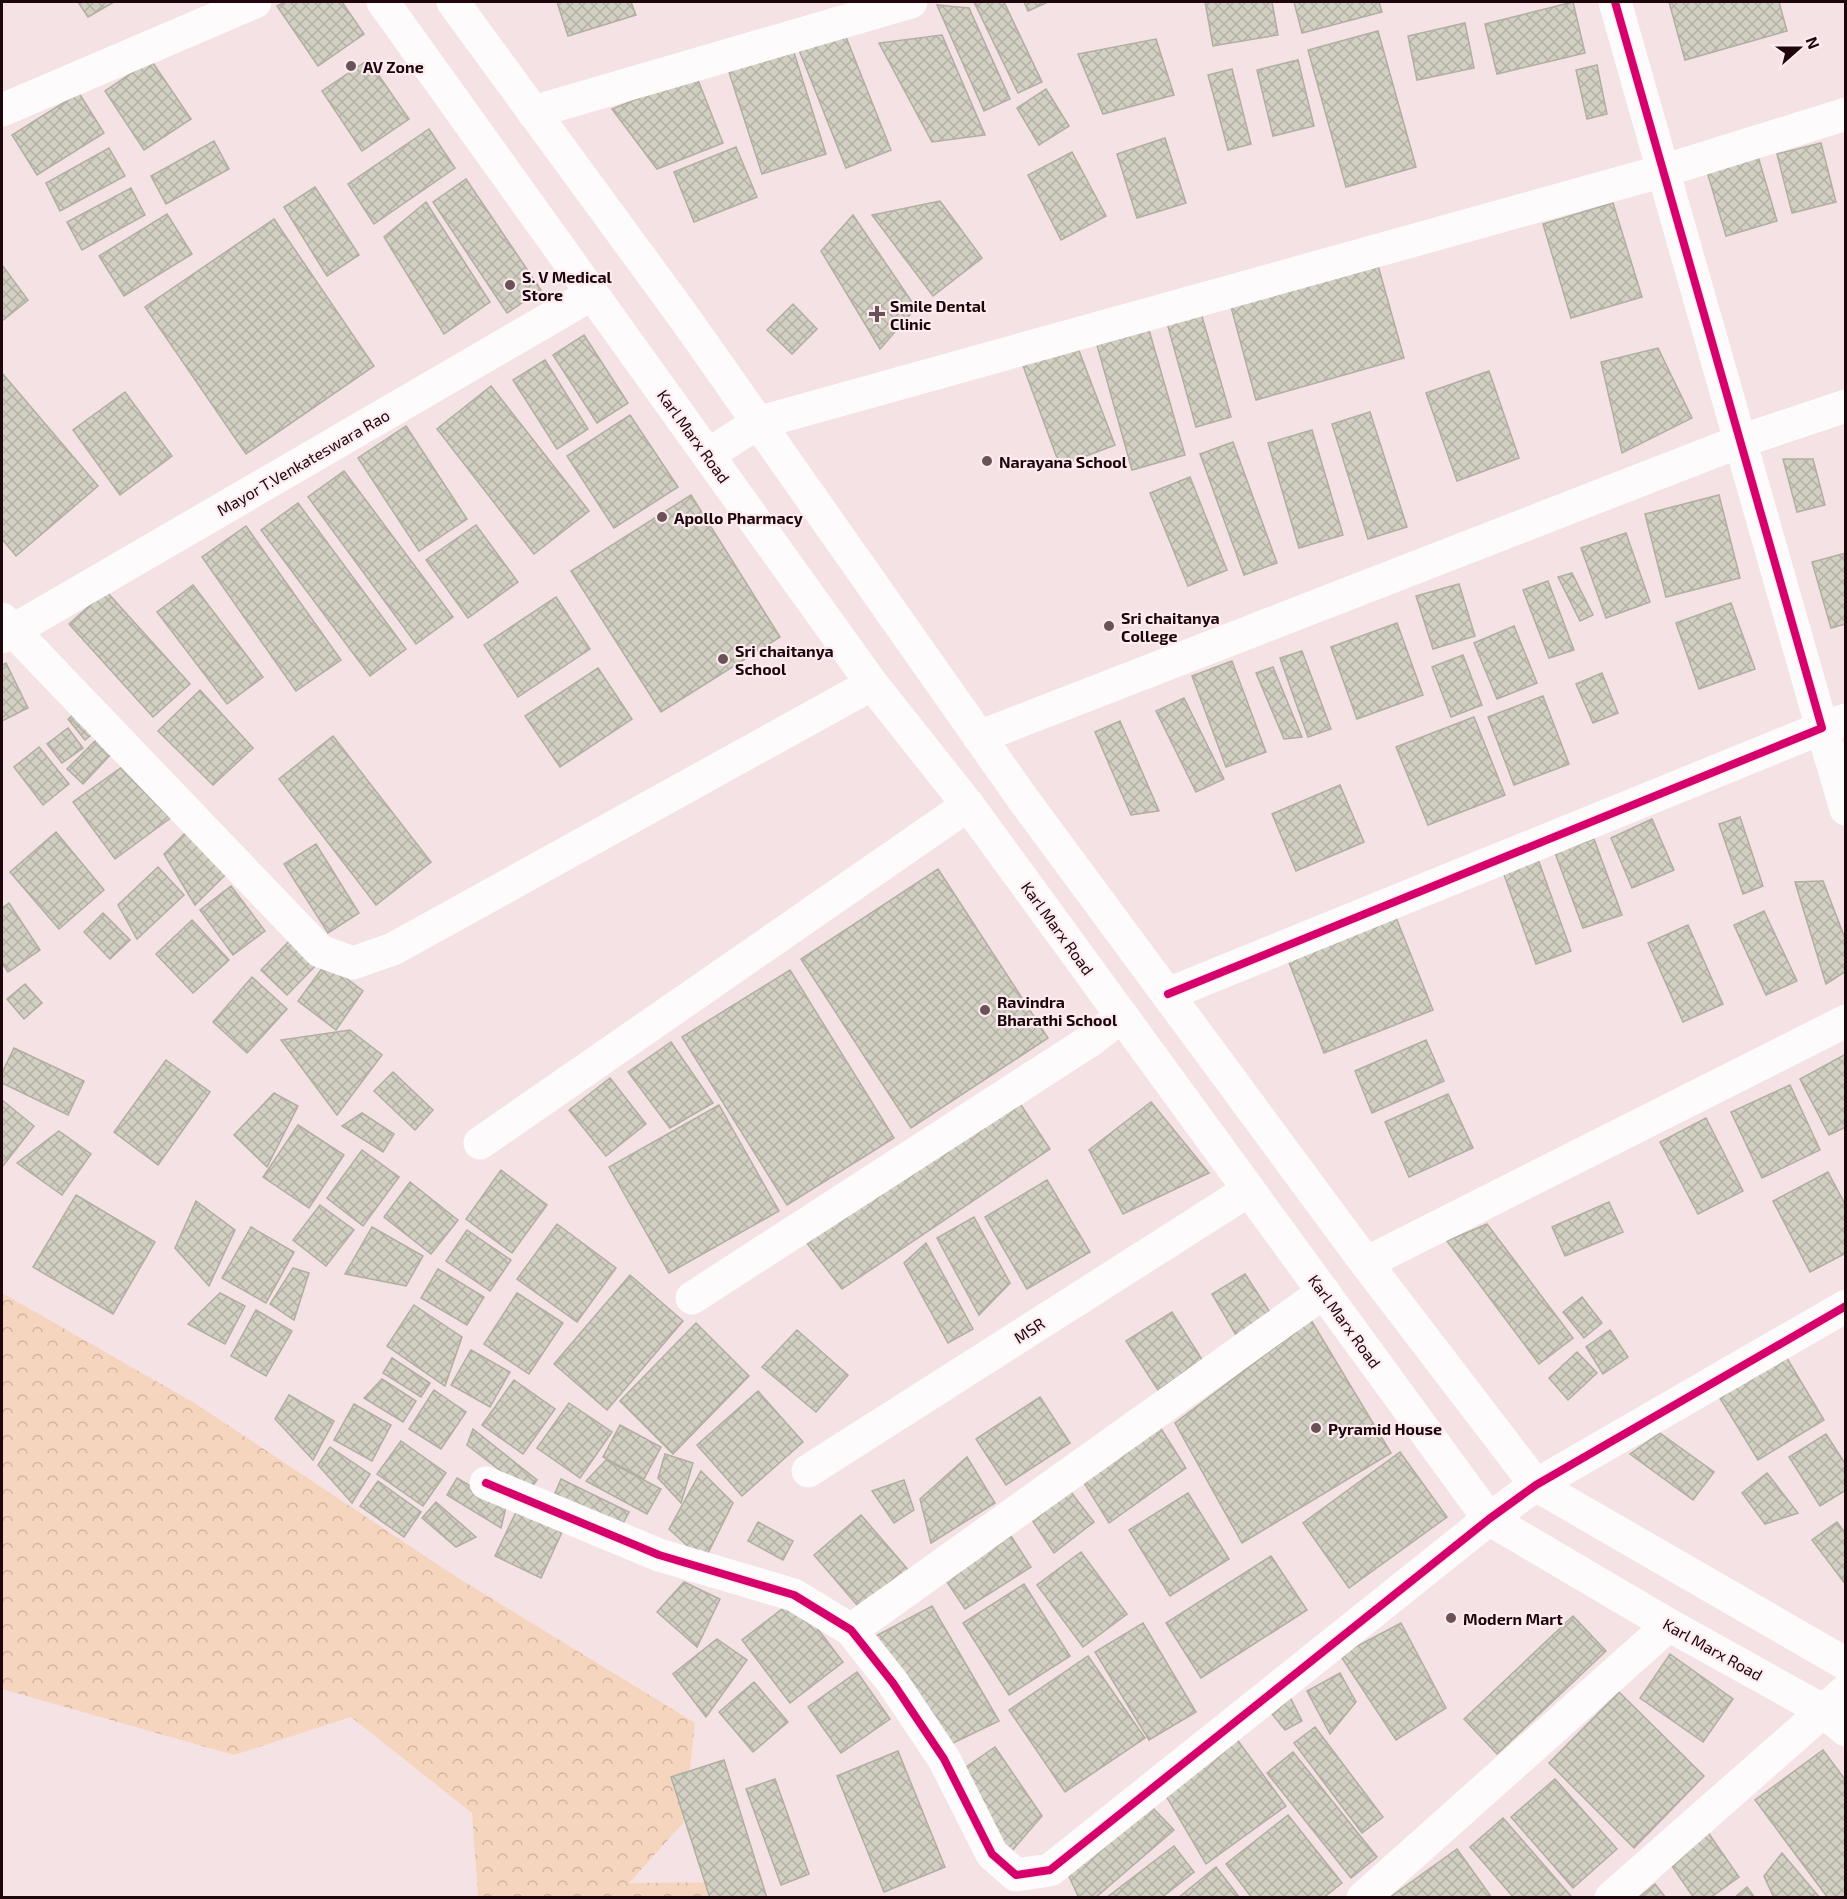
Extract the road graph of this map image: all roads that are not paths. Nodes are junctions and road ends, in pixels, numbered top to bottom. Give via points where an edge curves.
1 (255, 2) edge
2 (383, 2) edge
3 (453, 2) edge
4 (911, 2) edge
5 (1616, 2) edge
6 (2, 110) edge
7 (532, 112) junction
8 (1845, 114) edge
9 (1663, 171) junction
10 (592, 294) junction
11 (1845, 406) edge
12 (758, 423) junction
13 (1741, 441) junction
14 (708, 455) junction
15 (5, 629) edge
16 (872, 684) junction
17 (1834, 724) edge
18 (979, 737) junction
19 (968, 804) junction
20 (1845, 809) edge
21 (1168, 994) junction
22 (1122, 1016) junction
23 (1845, 1021) edge
24 (480, 1143) dead end
25 (1249, 1190) junction
26 (1366, 1263) junction
27 (1324, 1292) junction
28 (692, 1298) dead end
29 (1845, 1306) edge
30 (808, 1471) dead end
31 (486, 1483) dead end
32 (1536, 1485) junction
33 (1489, 1519) junction
34 (1669, 1625) junction
35 (851, 1630) junction
36 (1845, 1664) edge
37 (1838, 1710) edge
38 (1363, 1898) edge
39 (1611, 1898) edge

1 - 6 street
2 - 10 street, Karl Marx Road
3 - 7 street
4 - 7 street
5 - 9 street
7 - 12 street
8 - 9 street
9 - 12 street
9 - 13 street
10 - 14 street, Karl Marx Road
10 - 15 street, Mayor T.Venkateswara Rao
11 - 13 street
12 - 14 street
12 - 18 street
13 - 17 street
13 - 18 street
14 - 16 street, Karl Marx Road
15 - 16 street via 320,951 352,963 393,949
16 - 19 street, Karl Marx Road
17 - 20 street
17 - 21 street
18 - 21 street
19 - 22 street, Karl Marx Road
19 - 24 street
21 - 26 street
22 - 25 street, Karl Marx Road
22 - 28 street via 1091,1040
23 - 26 street
25 - 27 street, Karl Marx Road
25 - 30 street, MSR
26 - 32 street
27 - 33 street, Karl Marx Road
27 - 35 street
29 - 32 street
31 - 35 street via 659,1555 794,1594
32 - 33 street
32 - 36 street
33 - 34 street, Karl Marx Road
33 - 35 street via 1050,1870 1016,1875 992,1854 944,1759 893,1683
34 - 37 street, Karl Marx Road
34 - 38 street
37 - 39 street

